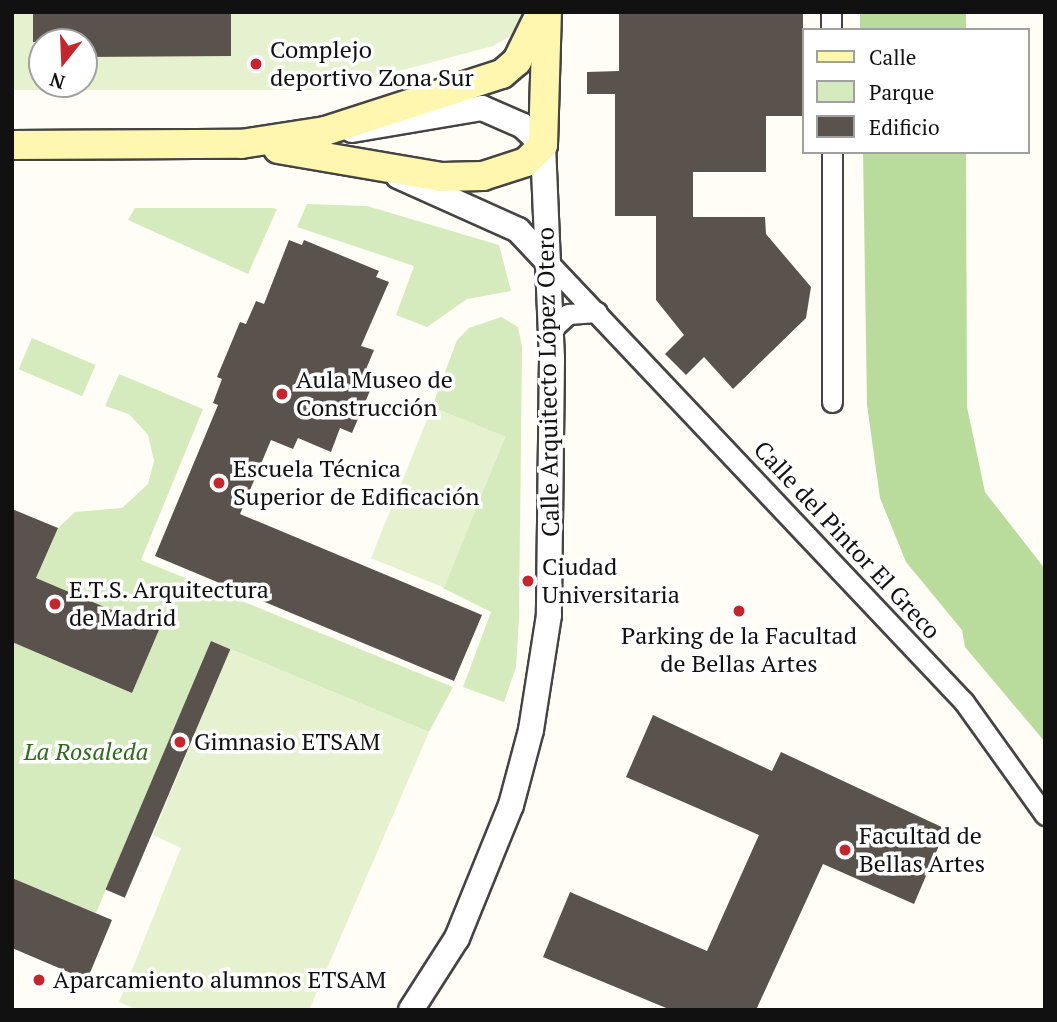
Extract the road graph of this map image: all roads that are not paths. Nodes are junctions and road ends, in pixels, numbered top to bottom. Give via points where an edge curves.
1 (541, 12) edge
2 (547, 12) edge
3 (325, 131) junction
4 (241, 144) junction
5 (12, 145) edge
6 (543, 145) junction
7 (832, 154) edge
8 (388, 171) junction
9 (547, 261) junction
10 (597, 312) junction
11 (551, 330) junction
12 (832, 402) dead end
13 (1045, 816) edge
14 (411, 1010) edge

1 - 3 main road via 517,61 502,74
2 - 6 main road
3 - 4 main road
3 - 6 street via 395,126 482,108 515,121
4 - 5 main road
4 - 8 main road via 323,154
6 - 8 main road via 526,162 483,176
6 - 9 street, Calle Arquitecto López Otero
7 - 12 street
8 - 9 street via 518,230
9 - 10 street, Calle del Pintor El Greco
9 - 11 street, Calle Arquitecto López Otero
10 - 11 street via 568,314
10 - 13 street, Calle del Pintor El Greco via 964,702
11 - 14 street, Calle Arquitecto López Otero via 550,615 531,730 484,879 457,938

